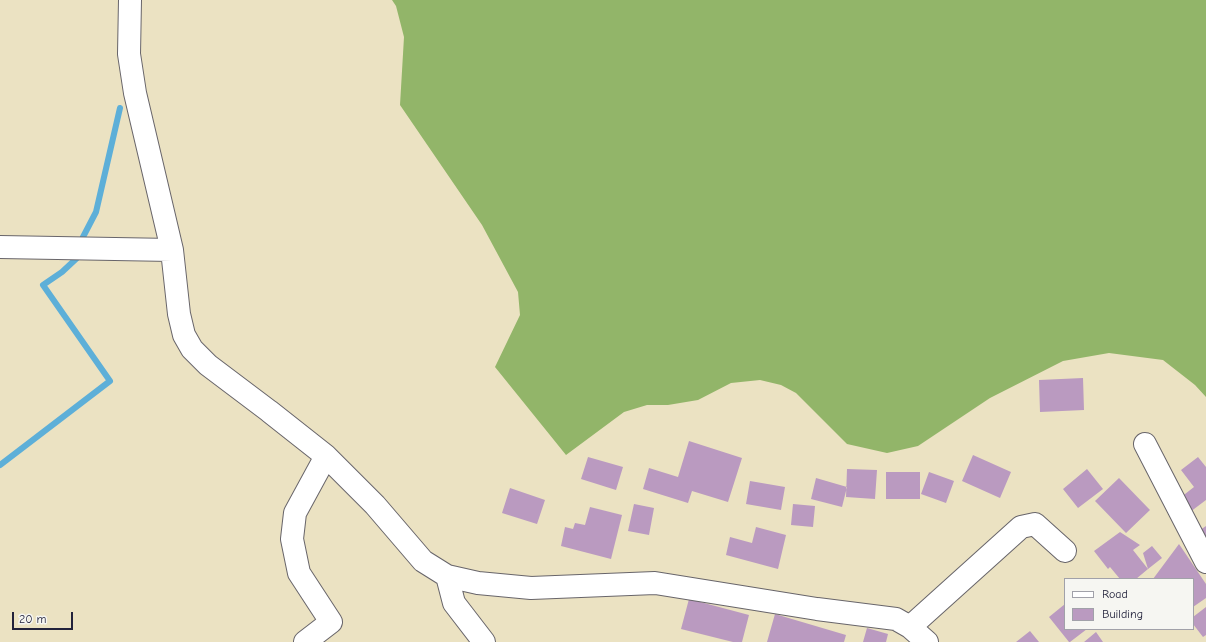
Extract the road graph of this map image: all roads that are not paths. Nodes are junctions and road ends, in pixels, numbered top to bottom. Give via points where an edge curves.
1 (130, 0) edge
2 (0, 247) edge
3 (172, 250) junction
4 (1145, 444) dead end
5 (326, 456) junction
6 (1065, 551) dead end
7 (1206, 562) edge
8 (447, 576) junction
9 (910, 627) junction
10 (305, 642) edge
11 (484, 642) edge
12 (927, 642) edge

1 - 3 street via 129,54 134,93
2 - 3 street
3 - 5 street via 179,314 184,335 192,350
4 - 7 street
5 - 8 street via 375,505 423,561
5 - 10 street via 295,513 292,539 299,573 331,622
6 - 9 street via 1035,524 1021,526
8 - 9 street via 478,583 530,588 655,583 896,619
8 - 11 street via 454,603
9 - 12 street

